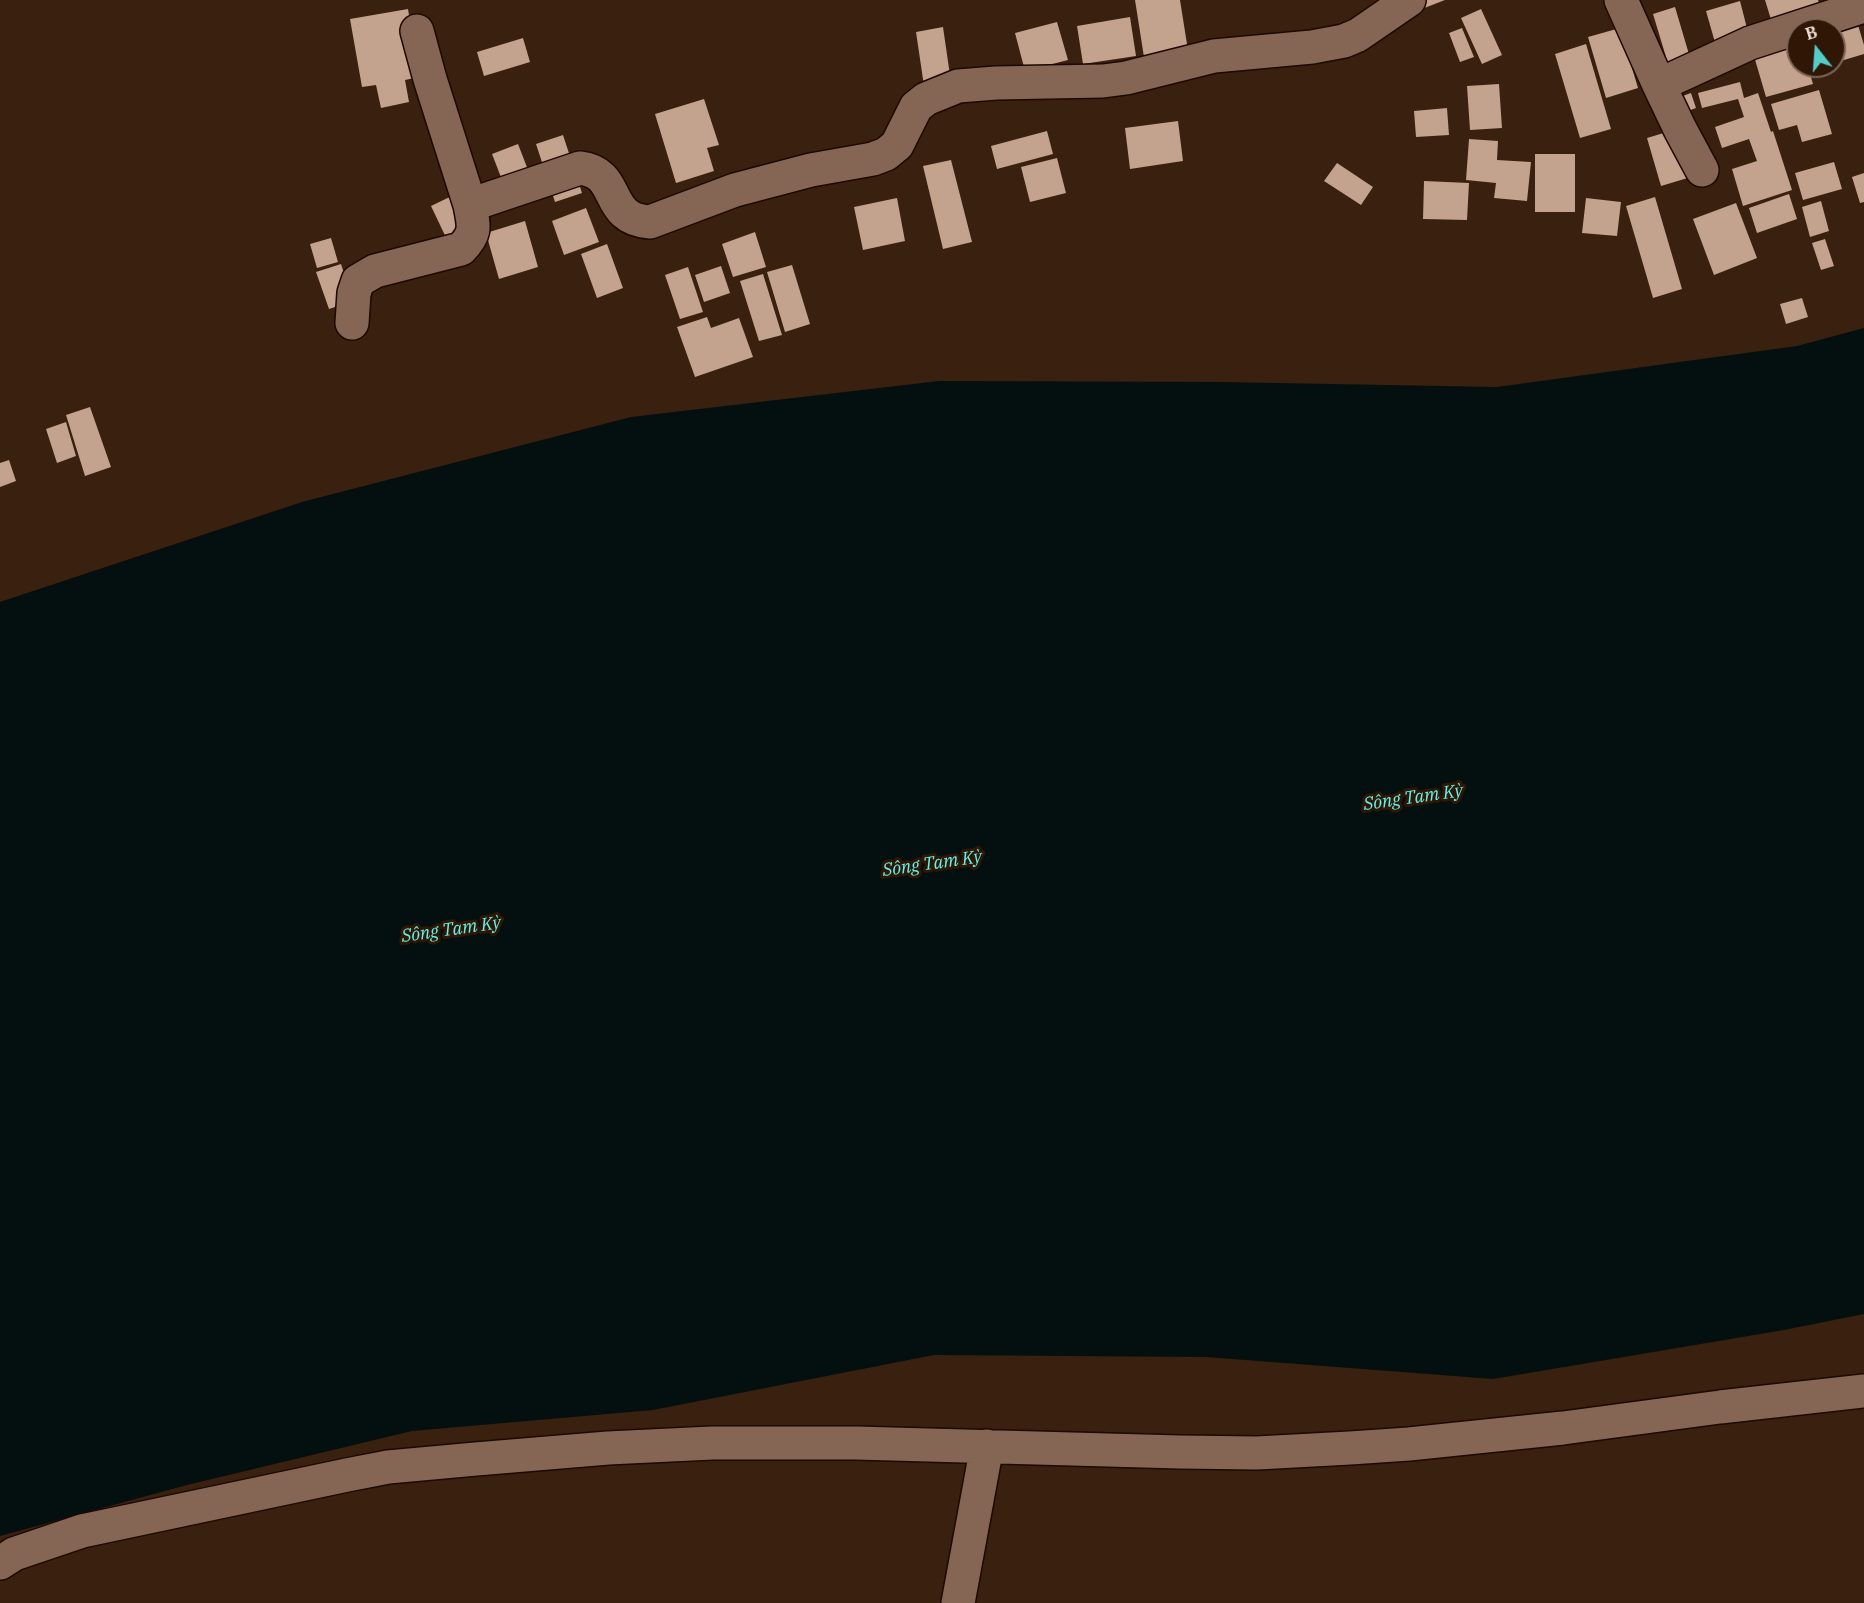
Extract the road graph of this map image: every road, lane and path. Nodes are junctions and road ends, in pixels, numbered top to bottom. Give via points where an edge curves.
1 (1409, 0) edge
2 (1621, 0) edge
3 (1864, 6) edge
4 (417, 31) dead end
5 (1659, 85) junction
6 (1702, 170) dead end
7 (470, 205) junction
8 (352, 323) dead end
9 (1864, 1391) edge
10 (987, 1446) junction
11 (0, 1563) edge
12 (958, 1603) edge

1 - 7 street via 1344,41 1214,56 1103,81 958,86 916,107 897,145 886,154 735,190 650,222 629,217 619,208 600,174 593,169 580,168
2 - 5 street
3 - 5 street via 1750,43
4 - 7 street
5 - 6 street
7 - 8 street via 472,239 461,249 375,271 358,281
9 - 10 street via 1409,1444 1257,1453
10 - 11 street via 712,1443 388,1467 82,1531 14,1554
10 - 12 street

